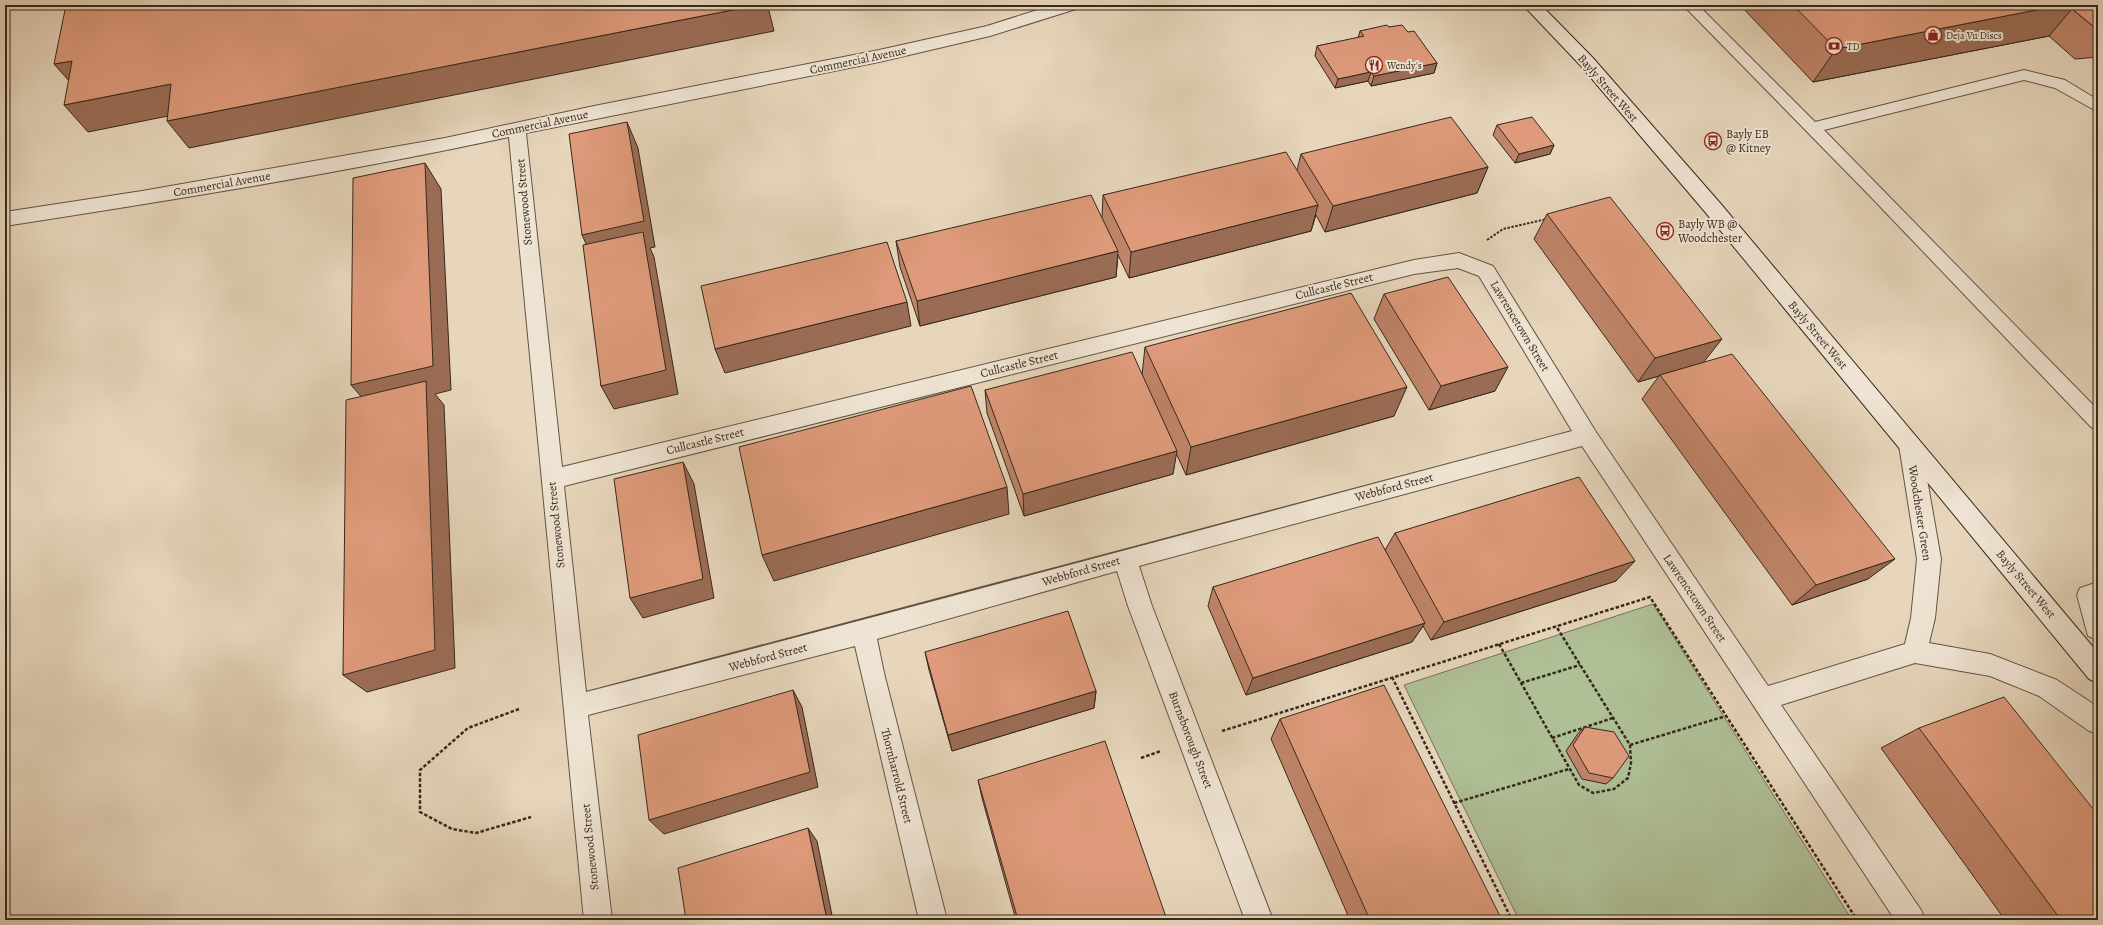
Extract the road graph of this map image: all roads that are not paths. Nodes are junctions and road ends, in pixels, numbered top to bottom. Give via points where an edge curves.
1 (1070, 5) edge
2 (1531, 5) edge
3 (1690, 5) edge
4 (2098, 107) edge
5 (1811, 128) junction
6 (517, 129) junction
7 (5, 219) edge
8 (1459, 260) joint
9 (2098, 422) edge
10 (1587, 436) junction
11 (1910, 444) junction
12 (552, 479) junction
13 (1124, 559) junction
14 (2098, 591) edge
15 (2097, 629) edge
16 (864, 632) junction
17 (2071, 638) junction
18 (1915, 652) junction
19 (2098, 671) edge
20 (1763, 700) junction
21 (575, 707) junction
22 (2098, 722) edge
23 (598, 920) edge
24 (933, 920) edge
25 (1259, 920) edge
26 (1911, 920) edge

1 - 6 street, Commercial Avenue via 990,31
2 - 11 street, Bayly Street West via 1592,68 1713,208
3 - 5 lane
4 - 5 lane via 2060,84 2024,75
5 - 9 lane
6 - 7 street, Commercial Avenue via 361,160
6 - 12 street, Stonewood Street
8 - 10 street, Lawrencetown Street via 1486,271
8 - 12 street, Cullcastle Street via 1414,267
10 - 13 street, Webbford Street
10 - 20 street, Lawrencetown Street
11 - 17 street, Bayly Street West
11 - 18 street, Woodchester Green via 1929,559 1923,618
12 - 21 street, Stonewood Street
13 - 16 street, Webbford Street
13 - 25 street, Burnsborough Street
14 - 15 lane via 2087,595
15 - 17 lane
16 - 21 street, Webbford Street
16 - 24 street, Thornharrold Street
17 - 19 street, Bayly Street West
18 - 20 street
18 - 22 street via 1990,665 2048,688
20 - 26 street, Lawrencetown Street
21 - 23 street, Stonewood Street

